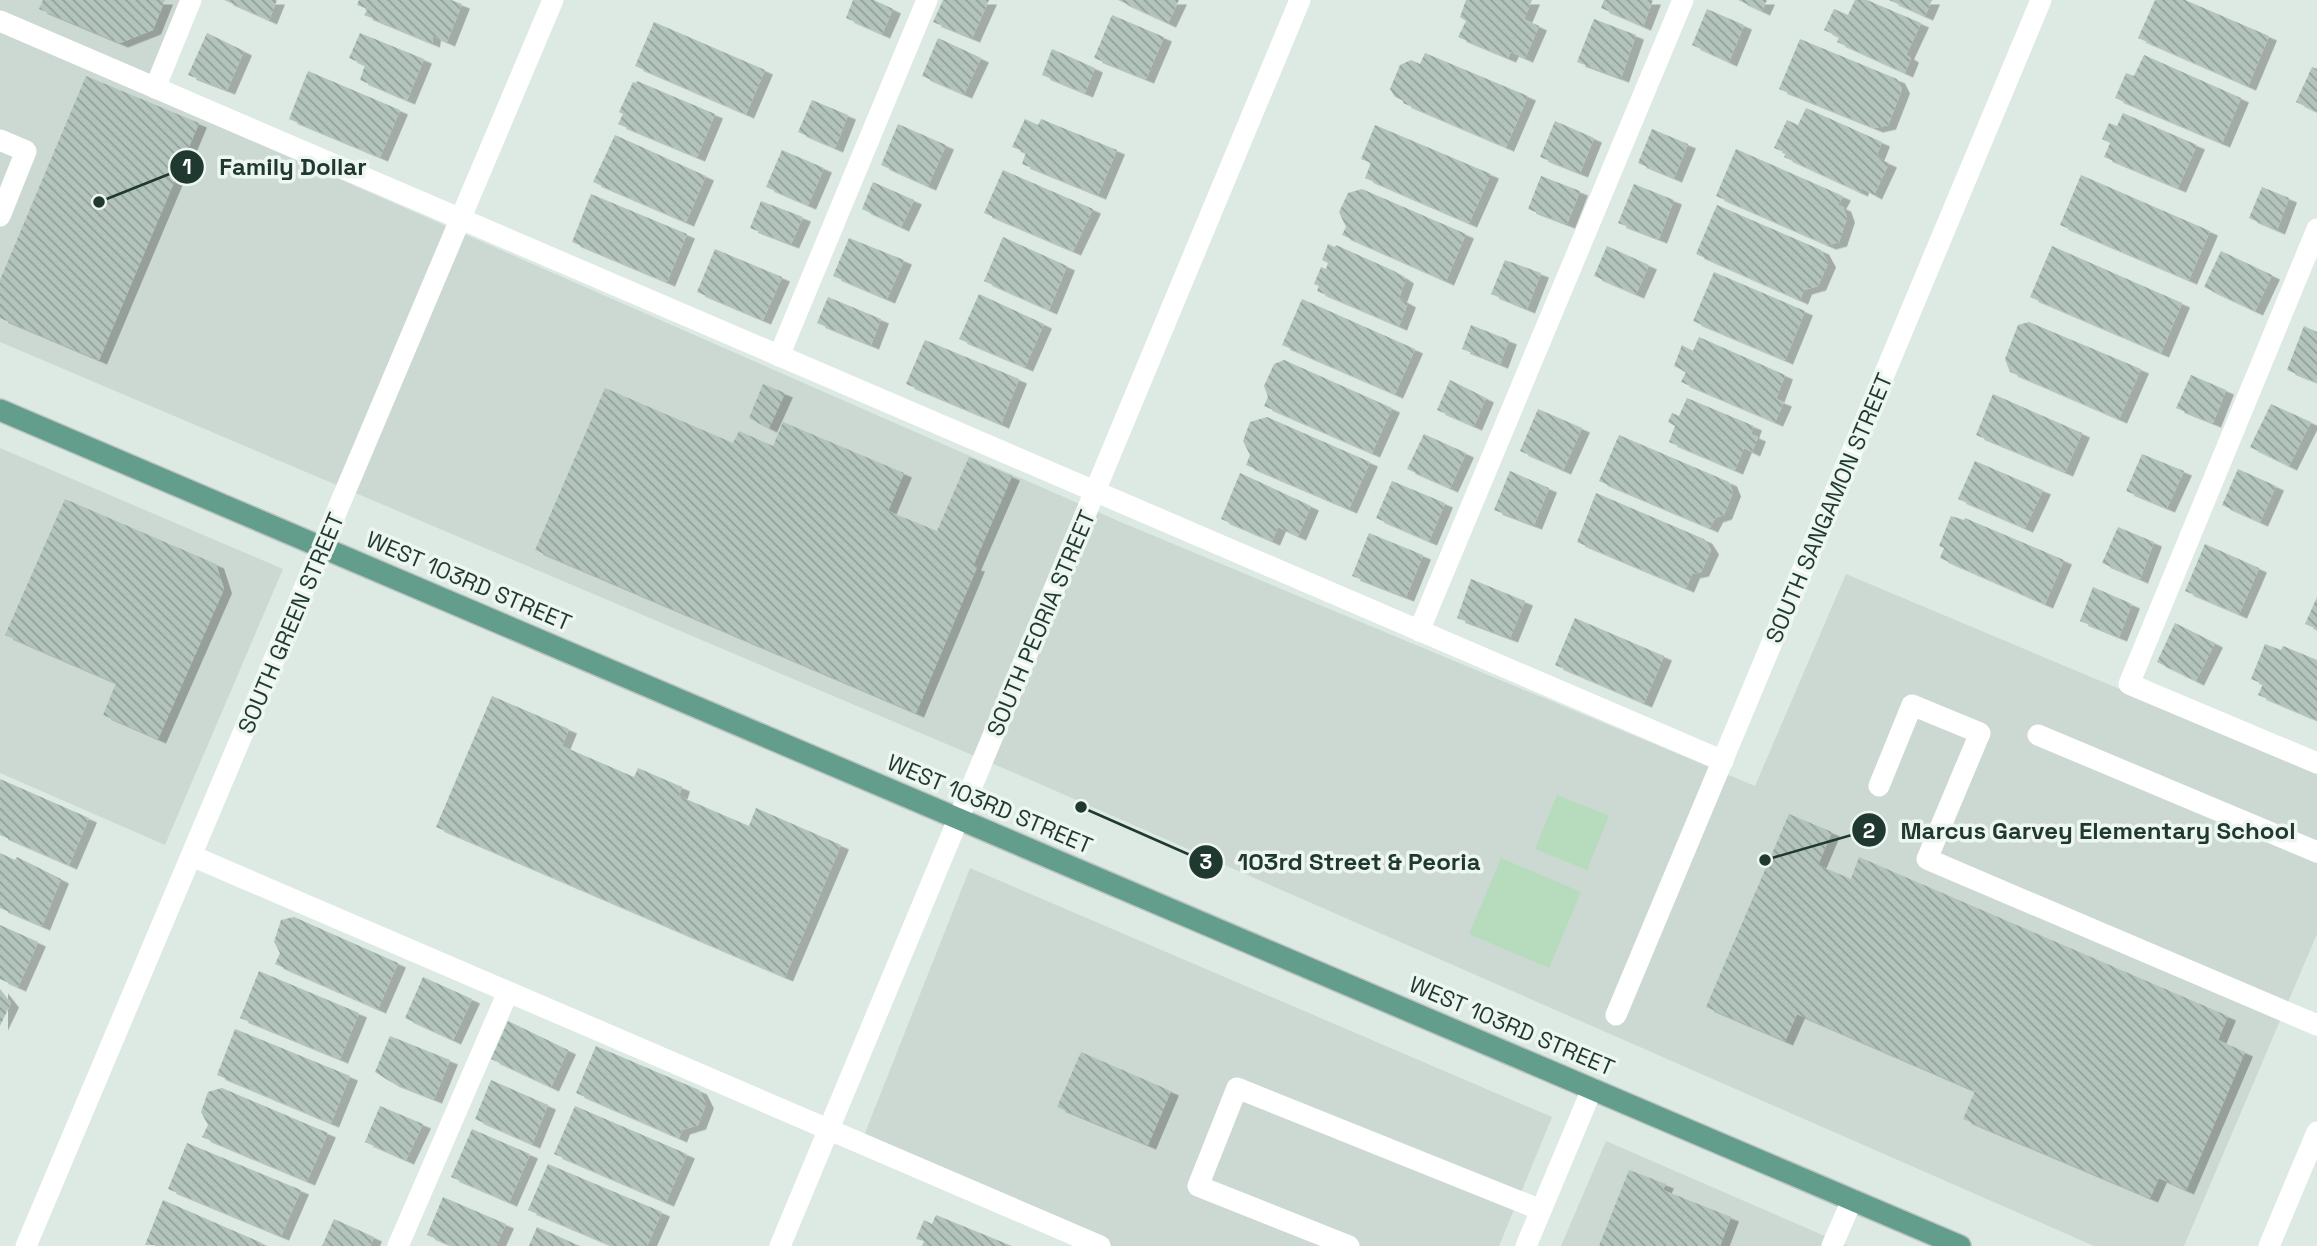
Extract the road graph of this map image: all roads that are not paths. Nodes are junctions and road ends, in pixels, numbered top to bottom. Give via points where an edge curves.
1 (191, 0) edge
2 (553, 0) edge
3 (927, 0) edge
4 (1300, 0) edge
5 (1683, 0) edge
6 (2041, 0) edge
7 (0, 21) edge
8 (155, 88) junction
9 (0, 140) edge
10 (0, 216) edge
11 (461, 220) junction
12 (2317, 229) edge
13 (779, 356) junction
14 (0, 410) edge
15 (1095, 492) junction
16 (323, 548) junction
17 (1419, 631) junction
18 (2038, 735) dead end
19 (1723, 761) junction
20 (2317, 763) edge
21 (1879, 786) dead end
22 (959, 819) junction
23 (2317, 852) edge
24 (192, 856) junction
25 (508, 992) junction
26 (1616, 1015) dead end
27 (2317, 1025) edge
28 (1592, 1089) junction
29 (829, 1129) junction
30 (2317, 1132) edge
31 (1852, 1200) junction
32 (1541, 1210) junction
33 (26, 1246) edge
34 (398, 1246) edge
35 (780, 1246) edge
36 (1100, 1246) edge
37 (1349, 1246) edge
38 (1526, 1246) edge
39 (1832, 1246) edge
40 (1960, 1246) edge
41 (2269, 1246) edge

1 - 8 street
2 - 11 street, SOUTH GREEN STREET
3 - 13 street
4 - 15 street, SOUTH PEORIA STREET
5 - 17 street
6 - 19 street, SOUTH SANGAMON STREET
7 - 8 street
8 - 11 street
9 - 10 street via 26,151
11 - 13 street
11 - 16 street, SOUTH GREEN STREET
12 - 20 street via 2129,684
13 - 15 street
14 - 16 main road, WEST 103RD STREET
15 - 17 street
15 - 22 street, SOUTH PEORIA STREET
16 - 22 main road, WEST 103RD STREET
16 - 24 street, SOUTH GREEN STREET
17 - 19 street
18 - 23 street
19 - 26 street, SOUTH SANGAMON STREET
21 - 27 street via 1912,705 1980,733 1927,859
22 - 28 main road, WEST 103RD STREET
22 - 29 street, SOUTH PEORIA STREET
24 - 25 street
24 - 33 street, SOUTH GREEN STREET
25 - 29 street
25 - 34 street
28 - 31 main road, WEST 103RD STREET
28 - 32 street
29 - 35 street, SOUTH PEORIA STREET
29 - 36 street
30 - 41 street
31 - 39 street
31 - 40 main road, WEST 103RD STREET
32 - 37 street via 1237,1088 1198,1186
32 - 38 street

